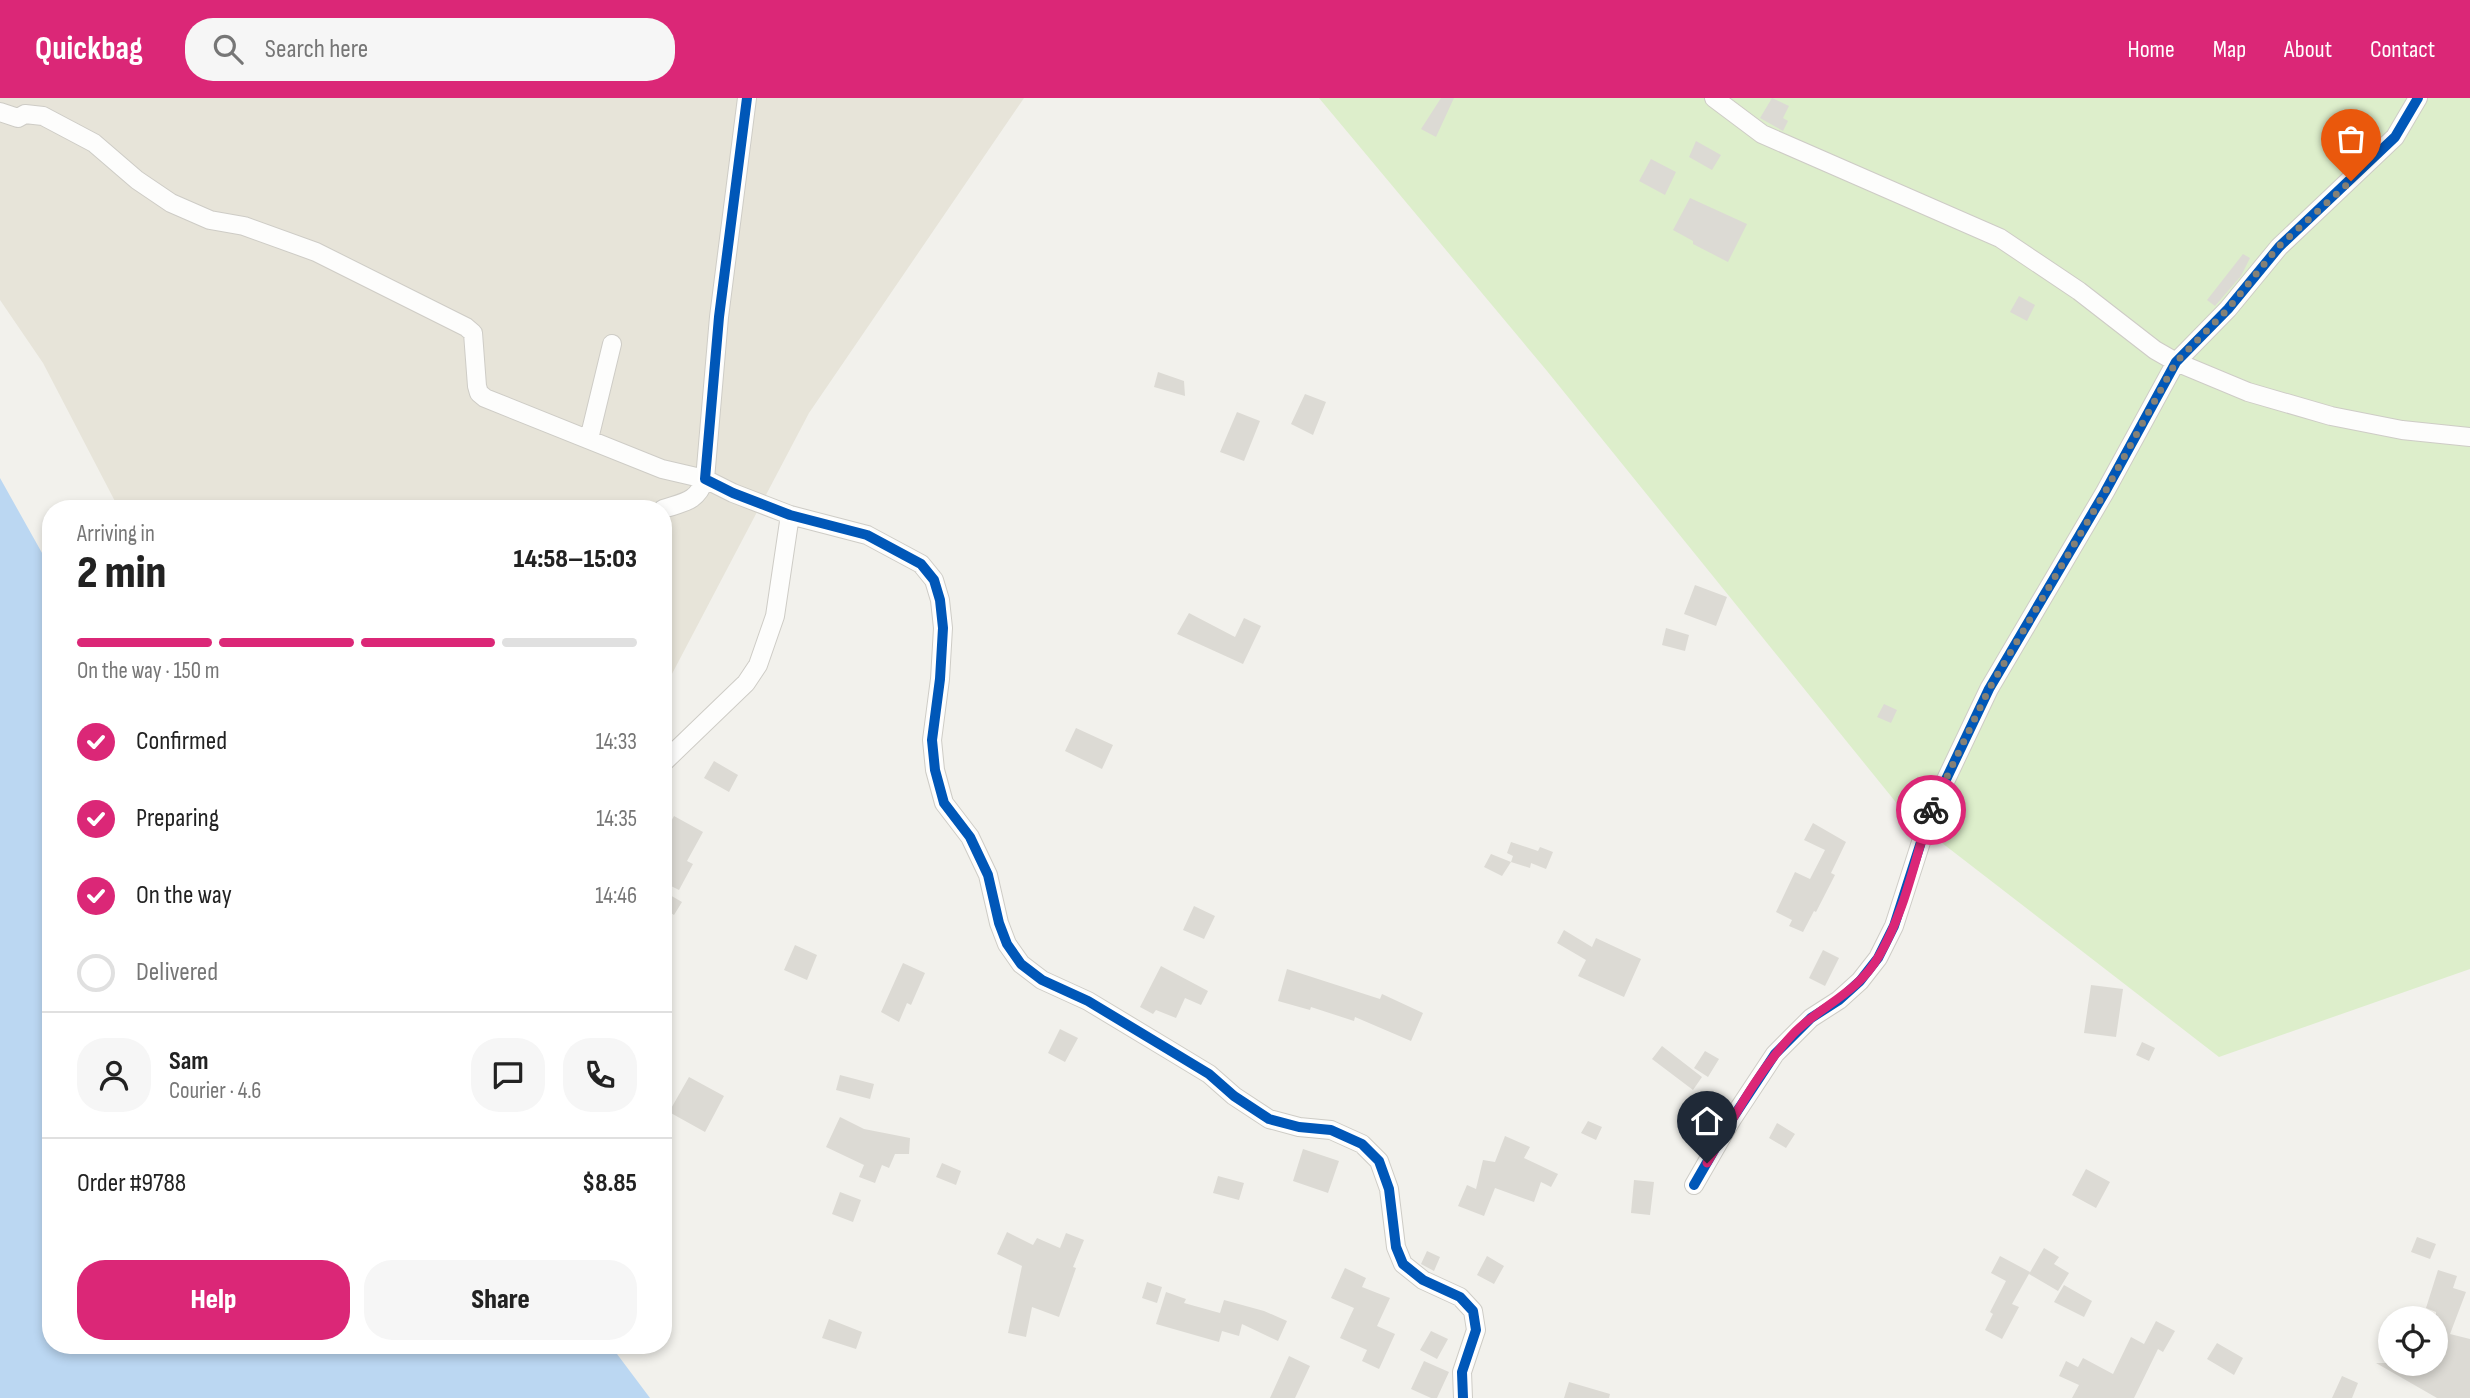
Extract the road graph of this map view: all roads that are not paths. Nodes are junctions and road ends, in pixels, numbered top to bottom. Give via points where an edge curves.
1 (747, 98) edge
2 (1714, 98) edge
3 (2418, 98) edge
4 (0, 112) edge
5 (612, 344) dead end
6 (2176, 362) junction
7 (2470, 437) edge
8 (589, 439) junction
9 (705, 479) junction
10 (672, 506) edge
11 (790, 514) junction
12 (672, 753) edge
13 (1694, 1185) dead end
14 (1463, 1398) edge

1 - 9 street via 719,317
2 - 6 street via 1762,134 2000,238
3 - 6 street via 2395,136 2278,247 2228,309
4 - 8 street via 20,118 25,114 44,116 94,143 171,203 316,252 466,327 475,340 479,393
5 - 8 street
6 - 7 street via 2248,392 2331,416
6 - 13 street via 1983,701 1931,811 1894,926 1878,958 1846,994 1811,1018 1775,1054
8 - 9 street via 662,469
9 - 10 street via 692,499
9 - 11 street
11 - 12 street via 775,616 758,665 746,683
11 - 14 street via 867,535 921,564 934,580 943,628 932,740 934,771 944,803 970,837 988,875 1003,933 1021,964 1209,1074 1269,1119 1331,1130 1362,1144 1379,1161 1389,1189 1396,1247 1403,1264 1460,1297 1474,1311 1475,1330 1462,1372

